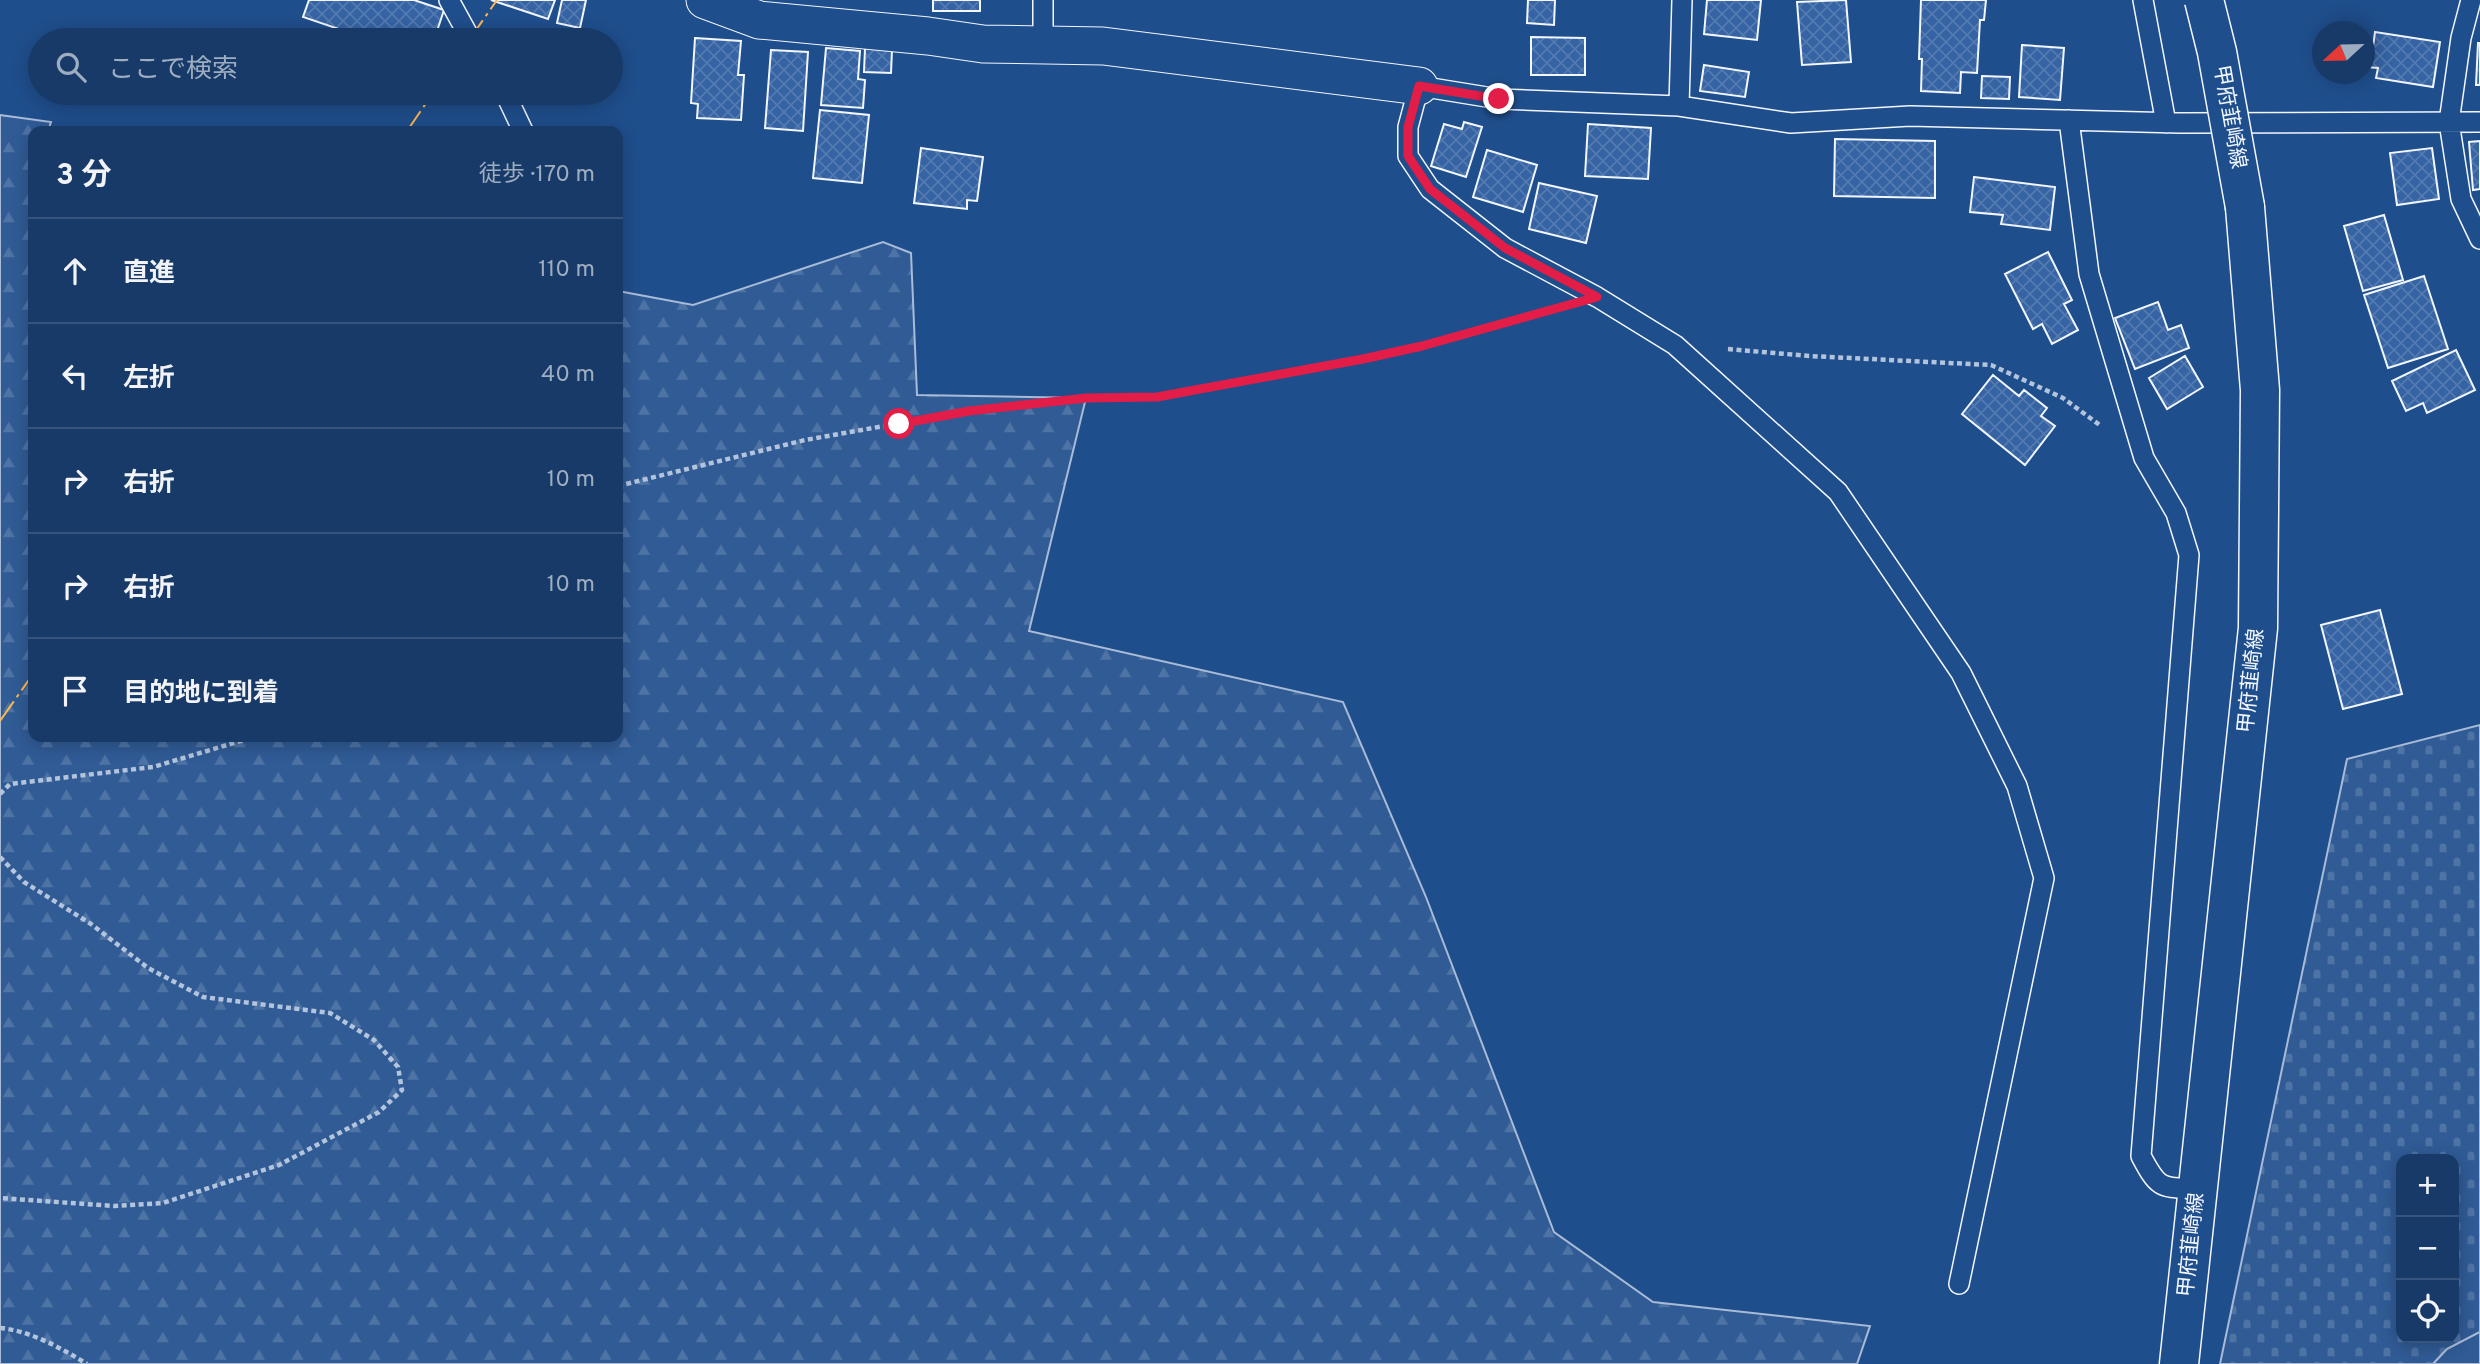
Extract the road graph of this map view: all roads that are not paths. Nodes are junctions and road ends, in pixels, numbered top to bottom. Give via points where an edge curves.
1 (449, 0) edge
2 (705, 0) edge
3 (1042, 0) edge
4 (1682, 0) edge
5 (2143, 0) edge
6 (2204, 0) edge
7 (2471, 0) edge
8 (464, 28) edge
9 (1043, 45) junction
10 (1419, 86) junction
11 (511, 105) edge
12 (1679, 106) junction
13 (2070, 120) junction
14 (2448, 122) junction
15 (2480, 122) edge
16 (2166, 123) junction
17 (521, 126) edge
18 (2480, 239) edge
19 (2198, 1189) junction
20 (1959, 1284) dead end
21 (2179, 1364) edge

1 - 8 lane
2 - 9 street via 759,20 983,44
3 - 9 lane
4 - 12 lane
5 - 16 lane
6 - 19 main road, 甲府韮崎線, bridge via 2245,207 2260,390 2258,628
7 - 14 lane
9 - 10 street via 1102,46
10 - 12 lane via 1499,99
10 - 20 lane via 1408,127 1408,156 1430,189 1505,248 1675,345 1838,492 1961,673 2017,786 2044,878
11 - 17 lane
12 - 13 lane via 1791,123 1910,116
13 - 16 lane
13 - 19 lane via 2089,274 2144,458 2176,513 2189,555 2141,1156 2164,1187
14 - 15 lane
14 - 16 lane
14 - 18 lane via 2461,199
19 - 21 main road, 甲府韮崎線

